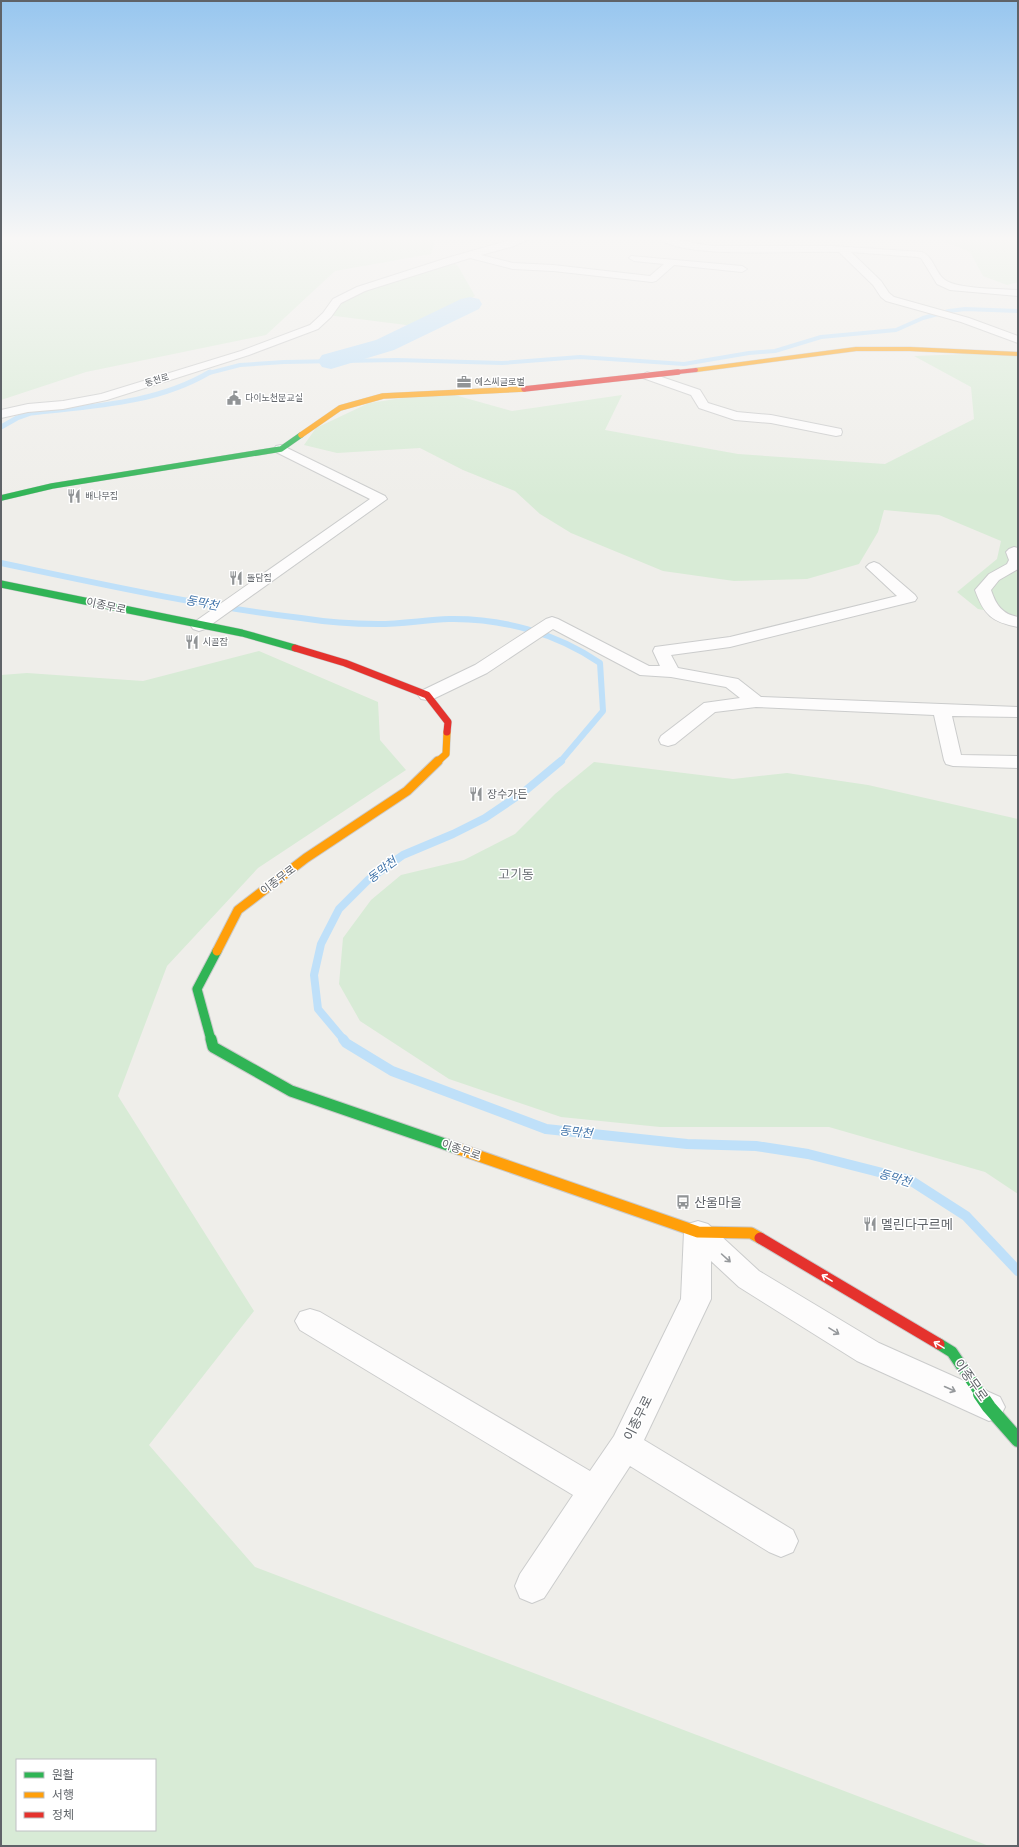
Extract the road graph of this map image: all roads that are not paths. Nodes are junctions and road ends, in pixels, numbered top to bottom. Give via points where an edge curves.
1 (318, 324) edge
2 (976, 324) edge
3 (1018, 340) edge
4 (1018, 354) edge
5 (647, 376) junction
6 (1, 414) edge
7 (836, 432) dead end
8 (281, 448) junction
9 (1, 498) edge
10 (1014, 552) dead end
11 (874, 568) dead end
12 (1, 584) edge
13 (1018, 622) edge
14 (199, 626) junction
15 (671, 672) junction
16 (427, 695) junction
17 (756, 702) junction
18 (942, 710) junction
19 (1018, 712) edge
20 (668, 740) dead end
21 (1018, 762) edge
22 (698, 1232) junction
23 (310, 1321) dead end
24 (989, 1407) junction
25 (1018, 1440) edge
26 (625, 1446) junction
27 (595, 1491) junction
28 (781, 1542) dead end
29 (532, 1586) dead end

1 - 6 street, 동천로 via 245,353 103,397
2 - 3 street
4 - 5 street via 856,349
5 - 7 street via 696,393 703,405 735,416 770,419
5 - 8 street via 528,388 383,396 340,408
8 - 9 street via 52,486
8 - 14 street via 380,499
10 - 13 street via 1017,560 1014,564 994,577 983,590 987,602 997,616
11 - 15 street via 909,598 730,642 661,651
12 - 14 street, 이종무로
14 - 16 street, 이종무로 via 242,633 345,663
15 - 16 street via 646,671 552,622 481,669
15 - 17 street via 732,684
16 - 22 street, 이종무로 via 448,722 446,754 407,791 306,858 238,910 197,989 213,1047 291,1091
17 - 18 street
17 - 20 street via 710,707
18 - 19 street
18 - 21 street via 953,760
22 -> 24 street, 이종무로 via 749,1279 868,1352
24 -> 22 street, 이종무로 via 952,1352 751,1233
22 - 26 street, 이종무로 via 696,1299
23 - 27 street
24 - 25 street, 이종무로
26 - 27 street, 이종무로
26 - 28 street
27 - 29 street, 이종무로

